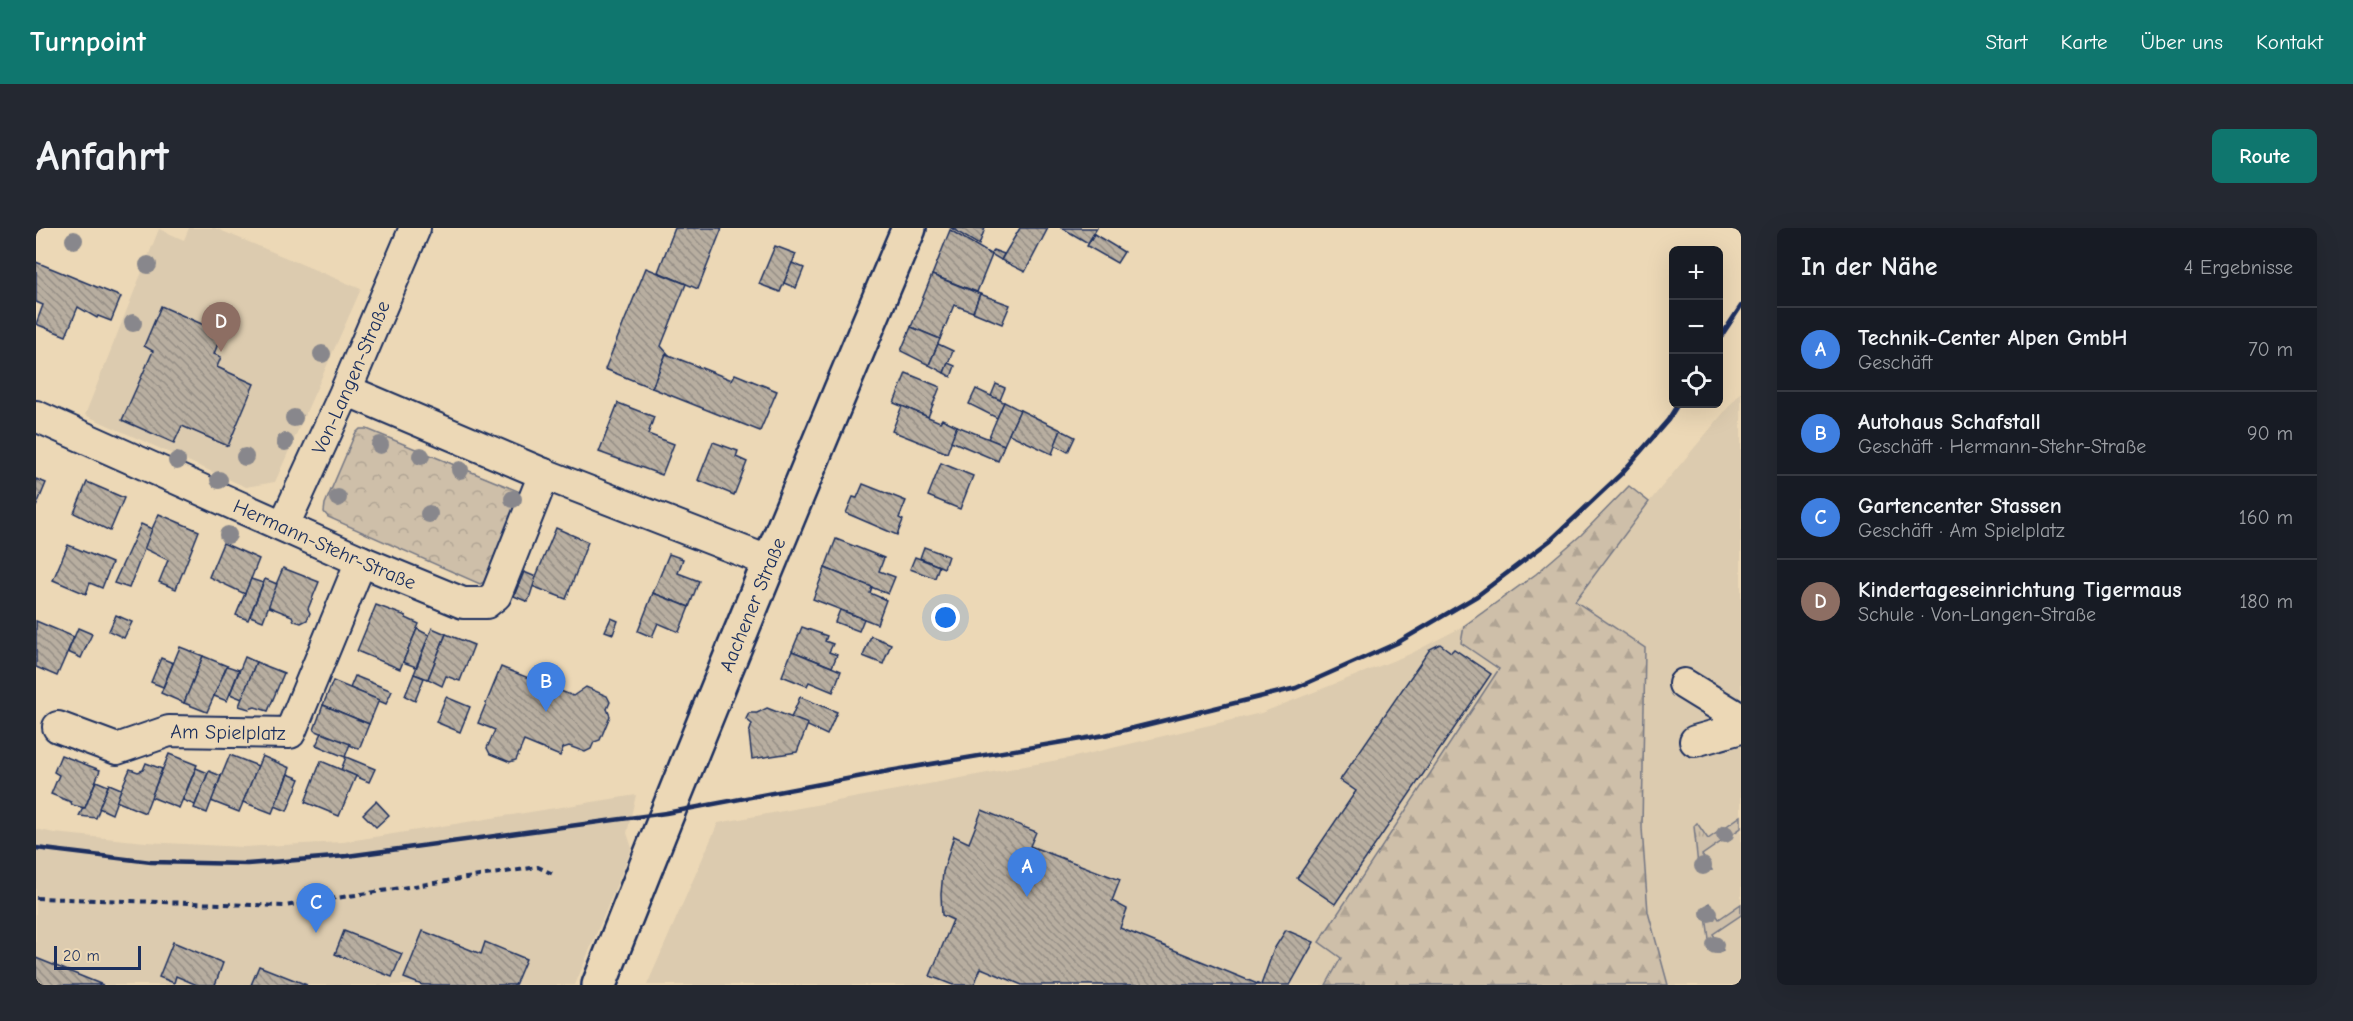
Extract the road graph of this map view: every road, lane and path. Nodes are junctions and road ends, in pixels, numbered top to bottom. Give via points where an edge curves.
1 (415, 228) edge
2 (909, 228) edge
3 (346, 390) junction
4 (36, 416) edge
5 (544, 474) junction
6 (284, 525) junction
7 (361, 561) junction
8 (768, 561) junction
9 (1683, 684) dead end
10 (1741, 719) edge
11 (58, 727) dead end
12 (1741, 728) edge
13 (1695, 741) dead end
14 (555, 875) dead end
15 (36, 898) edge
16 (599, 985) edge

1 - 3 street, Von-Langen-Straße
2 - 8 street, Aachener Straße
3 - 5 street
3 - 6 street, Von-Langen-Straße
4 - 6 street, Hermann-Stehr-Straße
5 - 7 street, Hermann-Stehr-Straße via 496,595 486,603 463,603
5 - 8 street
6 - 7 street, Hermann-Stehr-Straße
7 - 11 street, Am Spielplatz via 290,733 169,731 117,749
8 - 16 street, Aachener Straße
9 - 10 street
12 - 13 street
14 - 15 path via 538,867 284,906

